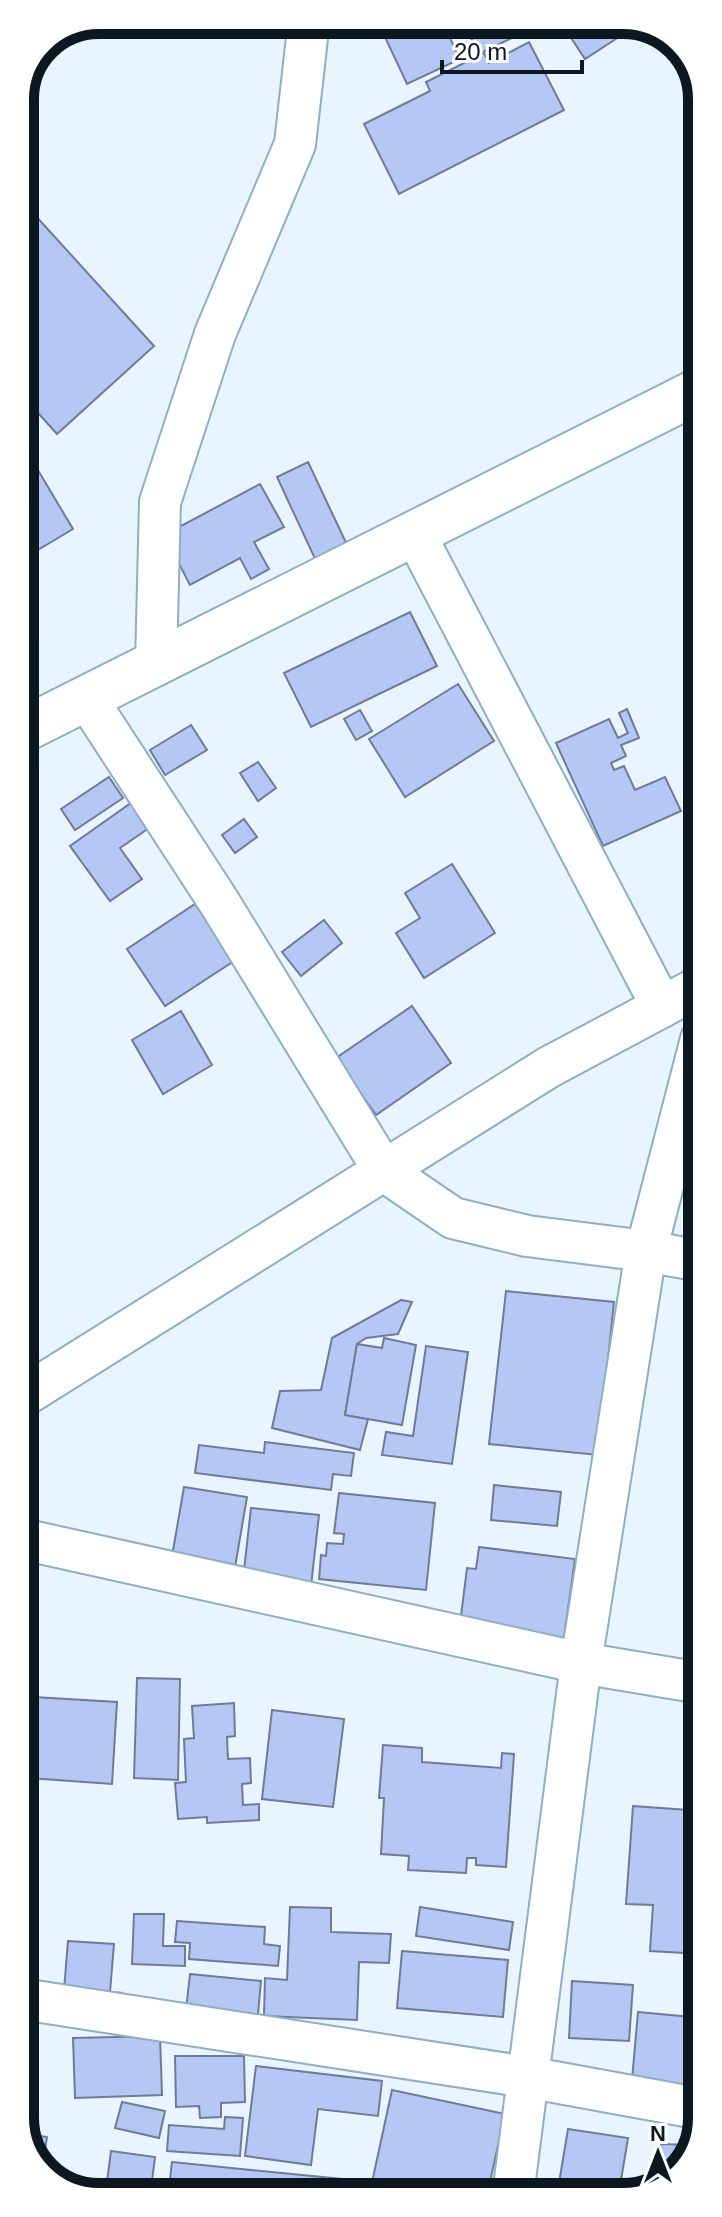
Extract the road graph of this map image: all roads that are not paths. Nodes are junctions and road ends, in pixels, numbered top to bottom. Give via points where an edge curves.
1 (307, 34) edge
2 (688, 396) edge
3 (415, 534) junction
4 (156, 664) junction
5 (87, 699) junction
6 (34, 725) edge
7 (688, 993) edge
8 (662, 1007) junction
9 (688, 1089) edge
10 (384, 1171) junction
11 (646, 1251) junction
12 (688, 1259) edge
13 (34, 1390) edge
14 (34, 1542) edge
15 (581, 1663) junction
16 (688, 1681) edge
17 (34, 2001) edge
18 (527, 2077) junction
19 (688, 2106) edge
20 (514, 2183) edge

1 - 4 street via 295,144 215,334 160,502
2 - 3 street
3 - 4 street
3 - 8 street
4 - 5 street
5 - 6 street
5 - 10 street
7 - 8 street
8 - 10 street via 549,1067
9 - 11 street
10 - 11 street via 453,1218 527,1236
10 - 13 street
11 - 12 street
11 - 15 street
14 - 15 street
15 - 16 street
15 - 18 street
17 - 18 street
18 - 19 street
18 - 20 street

